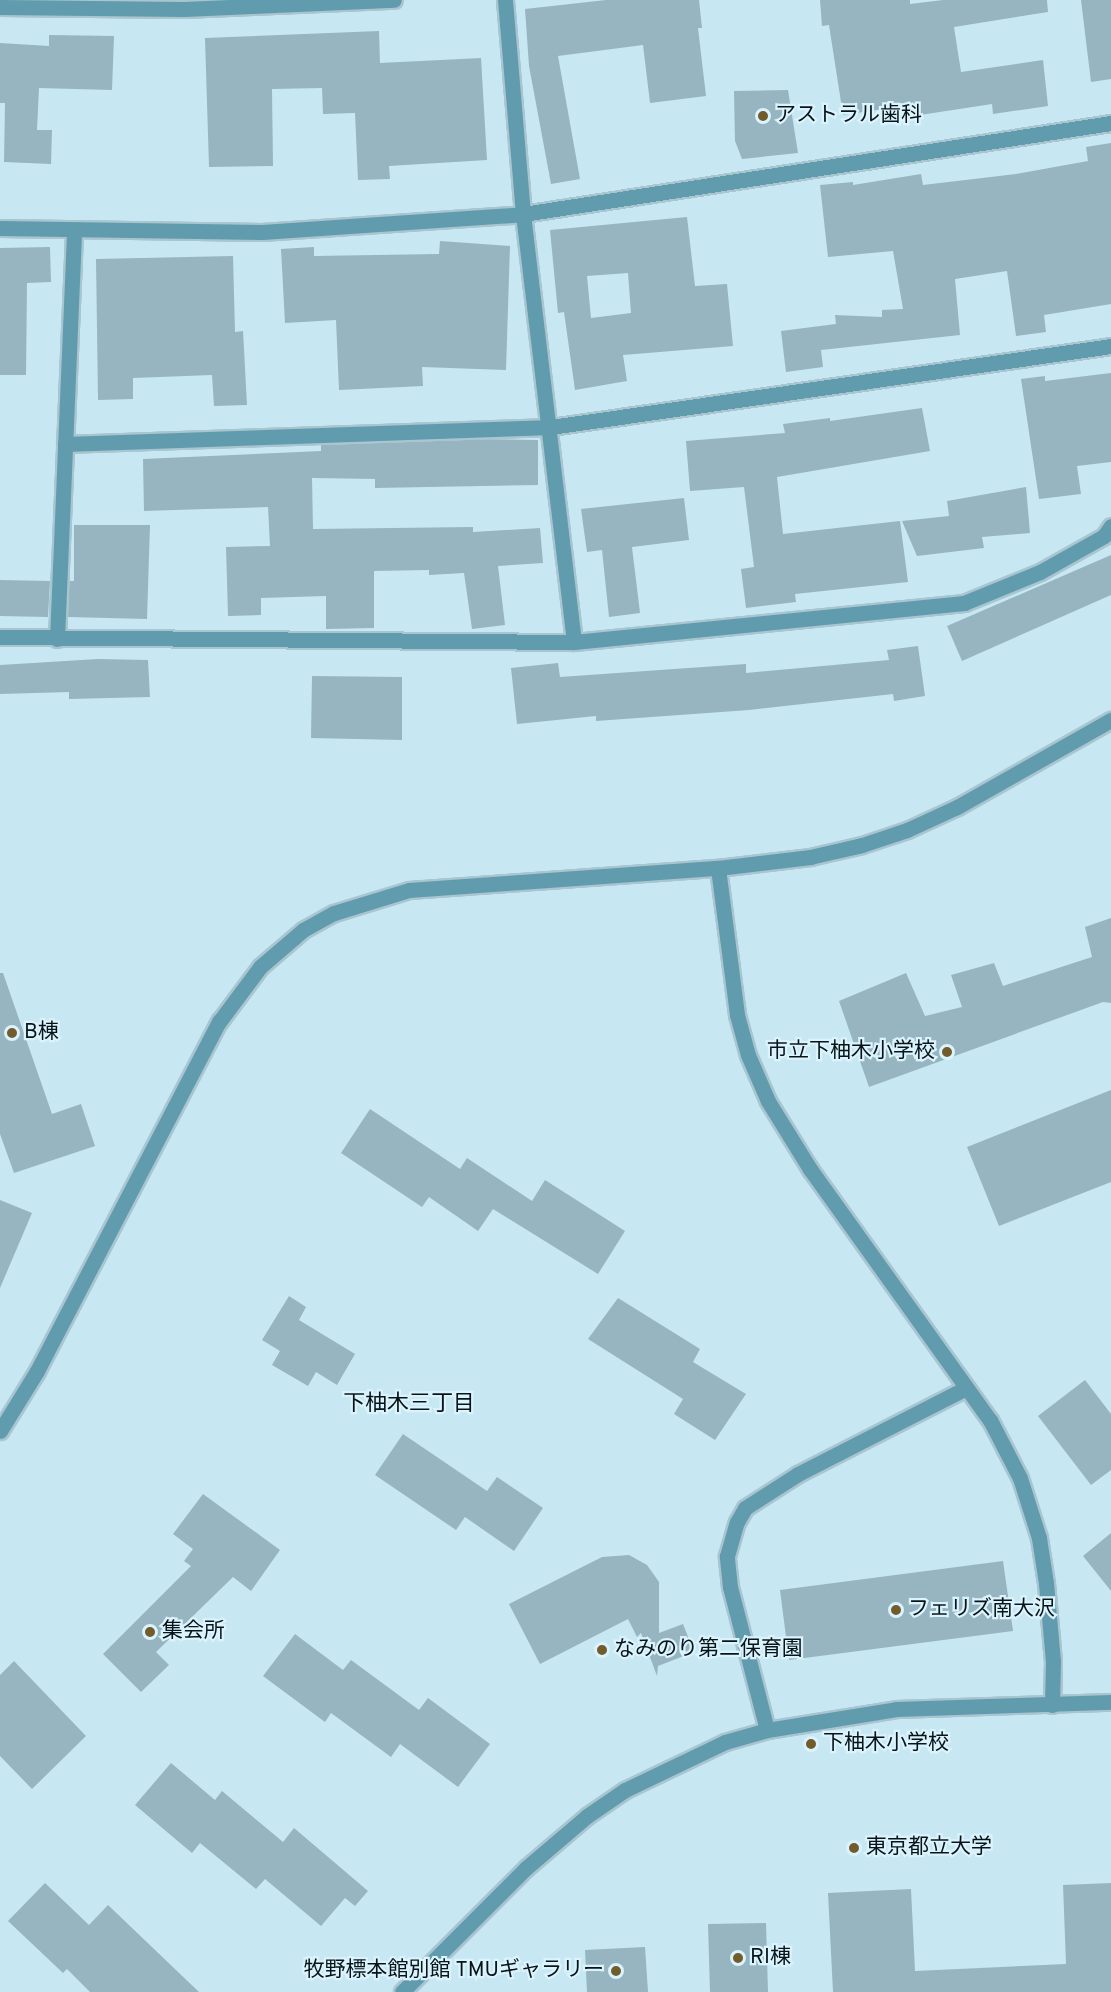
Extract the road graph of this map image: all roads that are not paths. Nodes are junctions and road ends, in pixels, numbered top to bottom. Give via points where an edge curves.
1 (394, 0) edge
2 (506, 0) edge
3 (0, 7) edge
4 (1111, 123) edge
5 (523, 214) junction
6 (0, 228) edge
7 (74, 231) junction
8 (1111, 346) edge
9 (551, 427) junction
10 (65, 444) junction
11 (1111, 526) edge
12 (0, 637) edge
13 (57, 639) junction
14 (574, 642) junction
15 (1111, 720) edge
16 (718, 868) junction
17 (966, 1388) junction
18 (0, 1431) edge
19 (1111, 1702) edge
20 (1052, 1705) junction
21 (767, 1730) junction
22 (402, 1992) edge

1 - 3 street via 183,9
2 - 5 street
4 - 5 street
5 - 7 street via 262,231
5 - 9 street
6 - 7 street
7 - 10 street
8 - 9 street
9 - 10 street
9 - 14 street
10 - 13 street
11 - 14 street via 1104,536 1040,572 964,603
12 - 13 street
13 - 14 street
15 - 16 street via 957,807 907,830 810,857
16 - 17 street via 733,992 756,1077 788,1138
16 - 18 street via 409,890 334,913 303,930 260,967 219,1022 37,1371
17 - 20 street via 1008,1452 1033,1515 1053,1661
17 - 21 street via 798,1474 745,1508 727,1556 730,1587
19 - 20 street
20 - 21 street via 896,1709
21 - 22 street via 679,1762 625,1790 587,1816 526,1868

